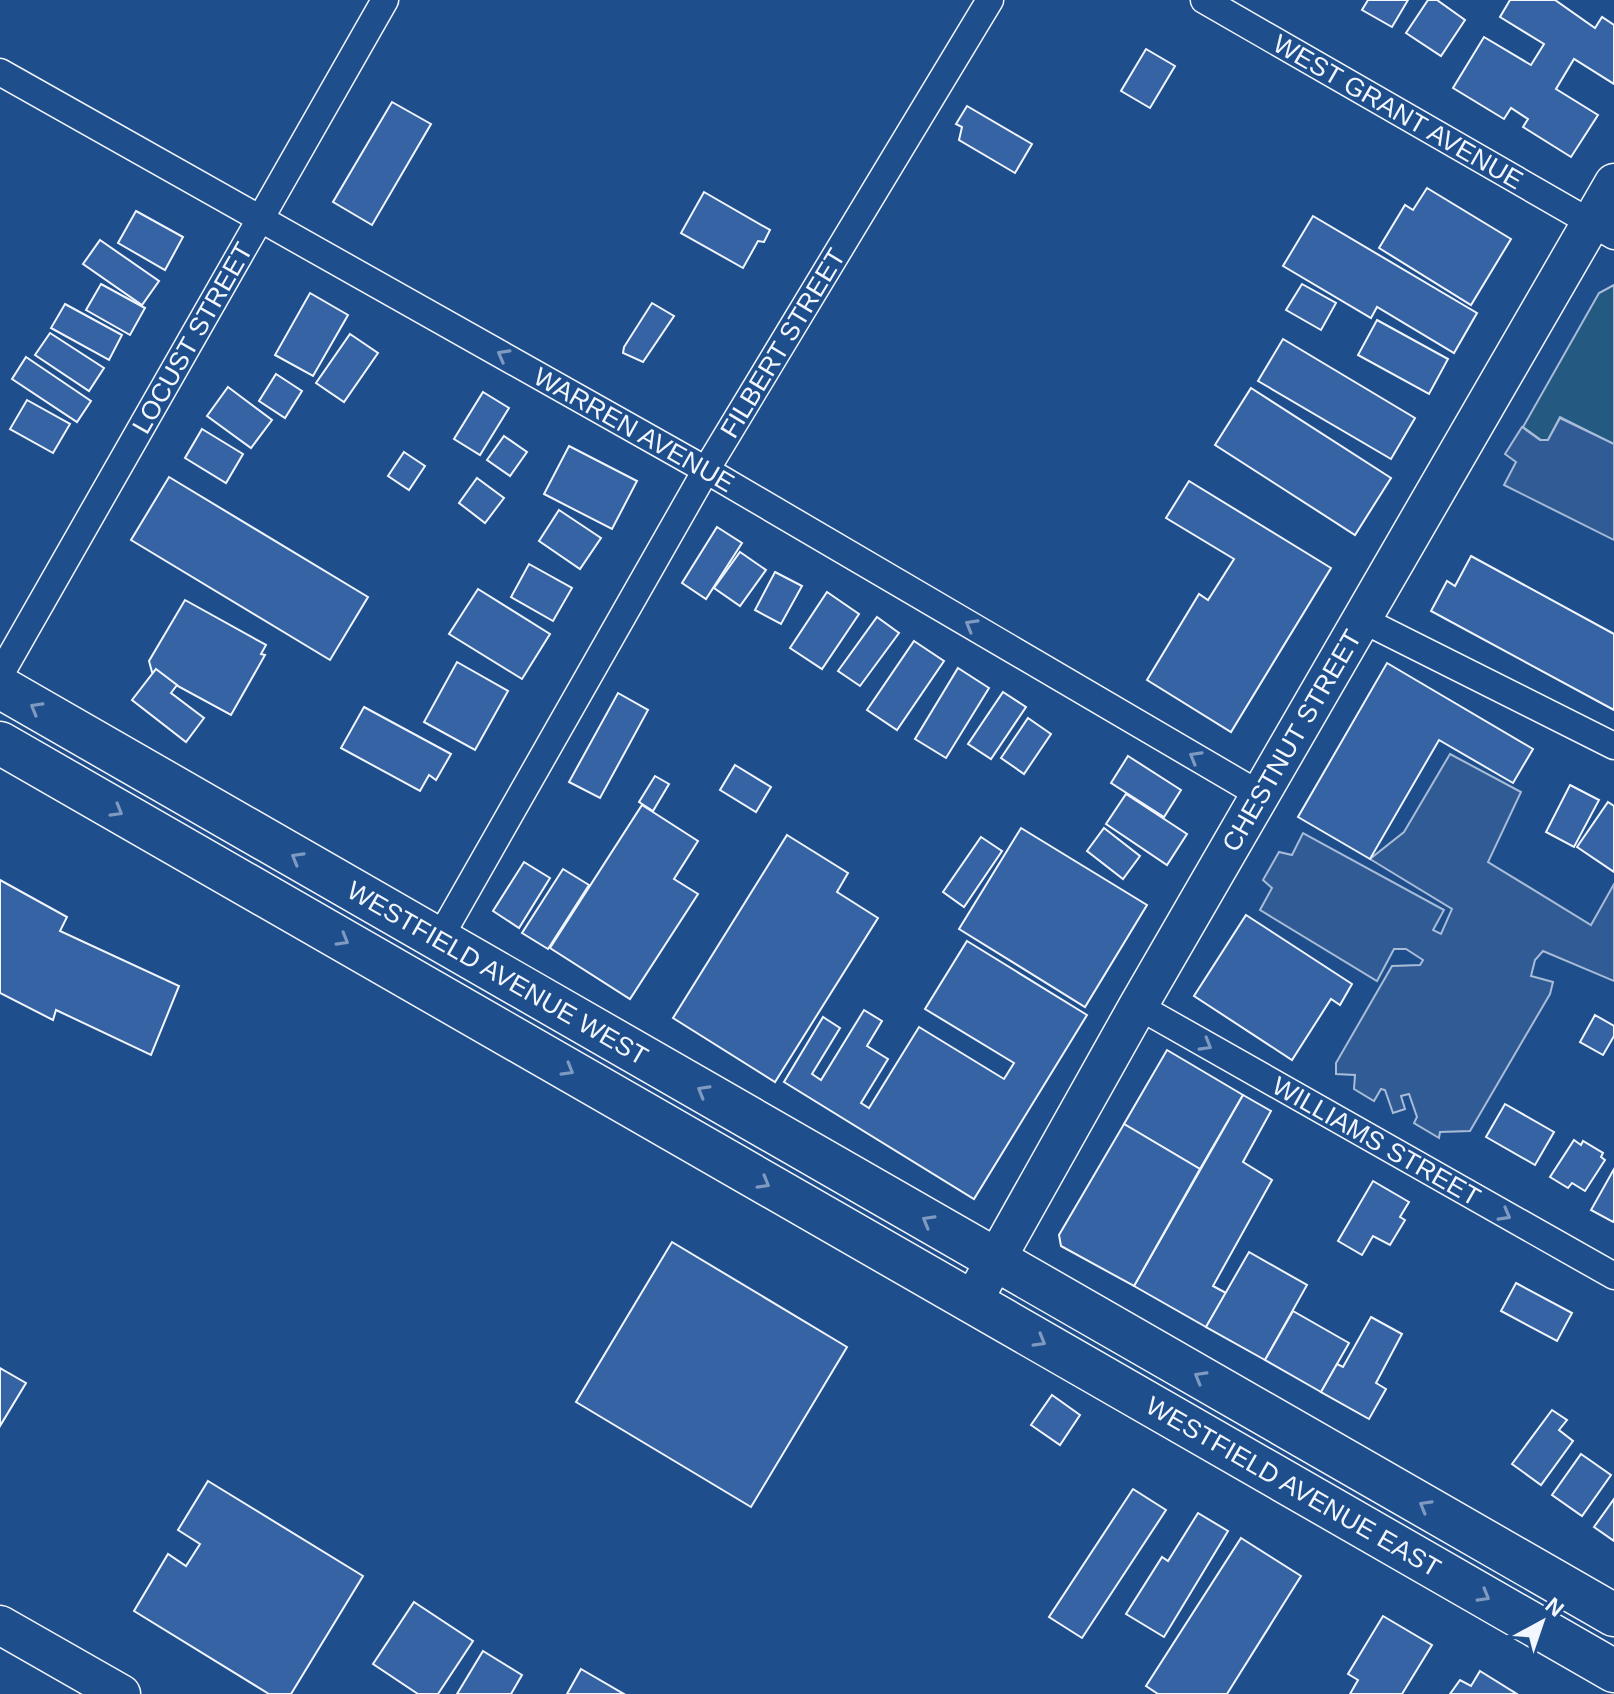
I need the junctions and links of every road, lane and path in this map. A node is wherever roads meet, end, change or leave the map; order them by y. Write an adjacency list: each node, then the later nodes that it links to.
1 (385, 0): 6 (street, LOCUST STREET)
2 (990, 0): 8 (street, FILBERT STREET)
3 (1204, 0): 7 (street, WEST GRANT AVENUE)
4 (0, 72): 6 (street, WARREN AVENUE)
5 (1614, 183): 7 (street, CHESTNUT STREET)
6 (260, 218): 8 (street, WARREN AVENUE, one-way to 6); 10 (street, LOCUST STREET)
7 (1602, 230): 9 (street, CHESTNUT STREET)
8 (706, 470): 14 (street, WARREN AVENUE, one-way to 8); 15 (street, FILBERT STREET)
9 (1363, 620): 13 (street); 14 (street, CHESTNUT STREET)
10 (0, 675)
11 (0, 687): 15 (main road, WESTFIELD AVENUE WEST, one-way to 11)
12 (0, 743): 19 (main road, WESTFIELD AVENUE WEST, one-way to 19)
13 (1614, 746)
14 (1262, 796): 16 (street, CHESTNUT STREET)
15 (439, 939): 17 (main road, WESTFIELD AVENUE WEST, one-way to 15)
16 (1138, 1006): 17 (street, CHESTNUT STREET); 18 (street, WILLIAMS STREET, one-way to 18)
17 (996, 1260): 19 (street, CHESTNUT STREET); 20 (main road, WESTFIELD AVENUE EAST, one-way to 17)
18 (1614, 1276)
19 (972, 1302): 22 (main road, WESTFIELD AVENUE EAST, one-way to 22)
20 (1614, 1615)
21 (0, 1625): 23 (street)
22 (1614, 1671)
23 (121, 1694)

